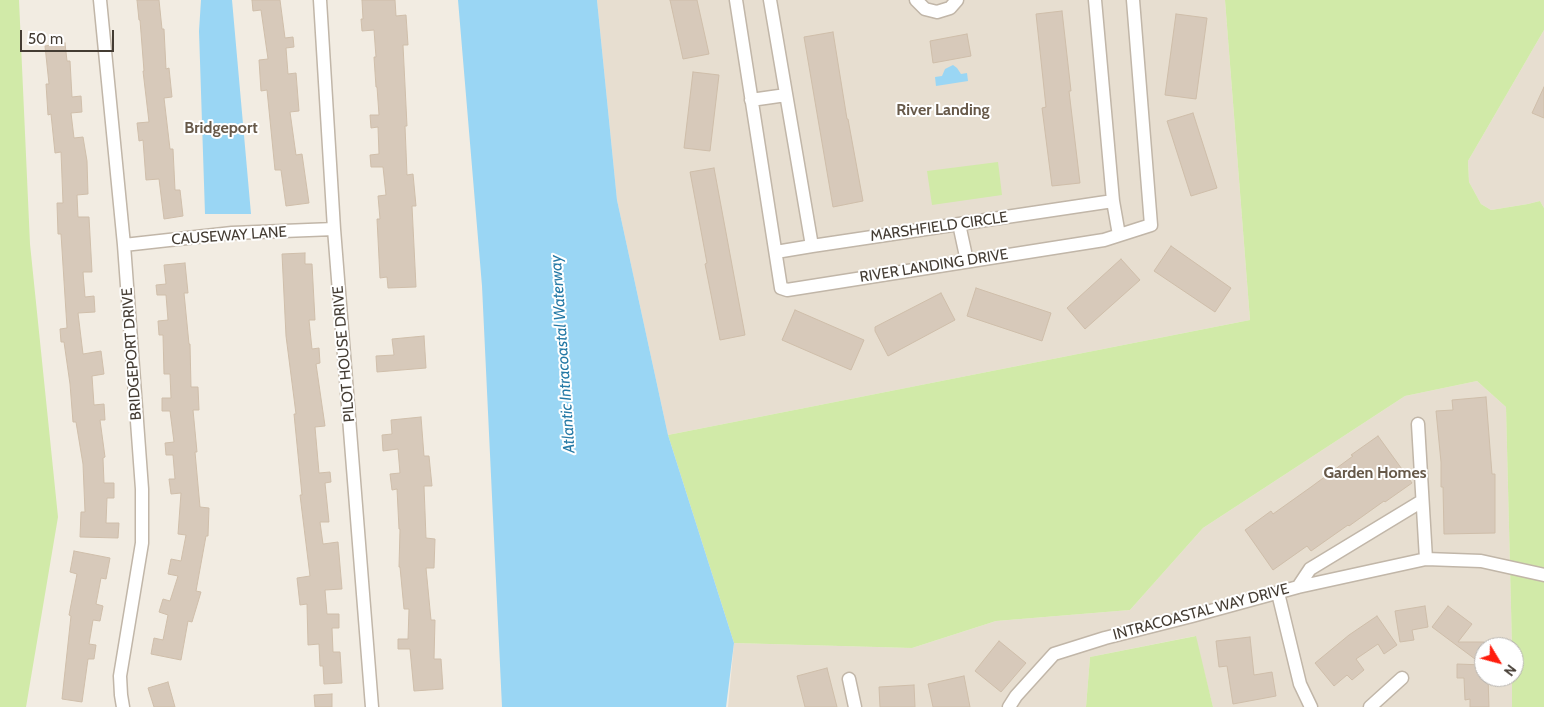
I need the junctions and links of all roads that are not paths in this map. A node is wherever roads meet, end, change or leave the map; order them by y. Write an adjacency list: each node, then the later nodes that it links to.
1 (100, 0): 15 (street, BRIDGEPORT DRIVE)
2 (320, 0): 13 (street, PILOT HOUSE DRIVE)
3 (736, 0): 10 (street, RIVER LANDING DRIVE)
4 (770, 0): 9 (street)
5 (916, 0): 6 (street)
6 (957, 0)
7 (1096, 0): 11 (street)
8 (1133, 0): 14 (street, RIVER LANDING DRIVE)
9 (786, 95): 10 (street); 16 (street)
10 (751, 100): 17 (street, RIVER LANDING DRIVE)
11 (1113, 202): 12 (street, MARSHFIELD CIRCLE); 14 (street)
12 (959, 224): 16 (street, MARSHFIELD CIRCLE); 18 (street)
13 (334, 229): 15 (street, CAUSEWAY LANE); 28 (street, PILOT HOUSE DRIVE)
14 (1119, 235): 18 (street, RIVER LANDING DRIVE)
15 (124, 245): 27 (street, BRIDGEPORT DRIVE)
16 (812, 246): 17 (street, MARSHFIELD CIRCLE)
17 (776, 252): 18 (street, RIVER LANDING DRIVE)
18 (966, 262)
19 (1418, 424): 20 (street)
20 (1422, 501): 21 (street); 23 (street, INTRACOASTAL WAY DRIVE)
21 (1426, 559): 22 (street, INTRACOASTAL WAY DRIVE); 23 (street, INTRACOASTAL WAY DRIVE)
22 (1544, 575)
23 (1298, 587): 24 (street, INTRACOASTAL WAY DRIVE)
24 (1278, 593): 30 (street, INTRACOASTAL WAY DRIVE); 31 (street)
25 (1402, 678): 32 (street)
26 (849, 679): 29 (street)
27 (123, 707)
28 (372, 707)
29 (855, 707)
30 (1009, 707)
31 (1311, 707)
32 (1370, 707)

